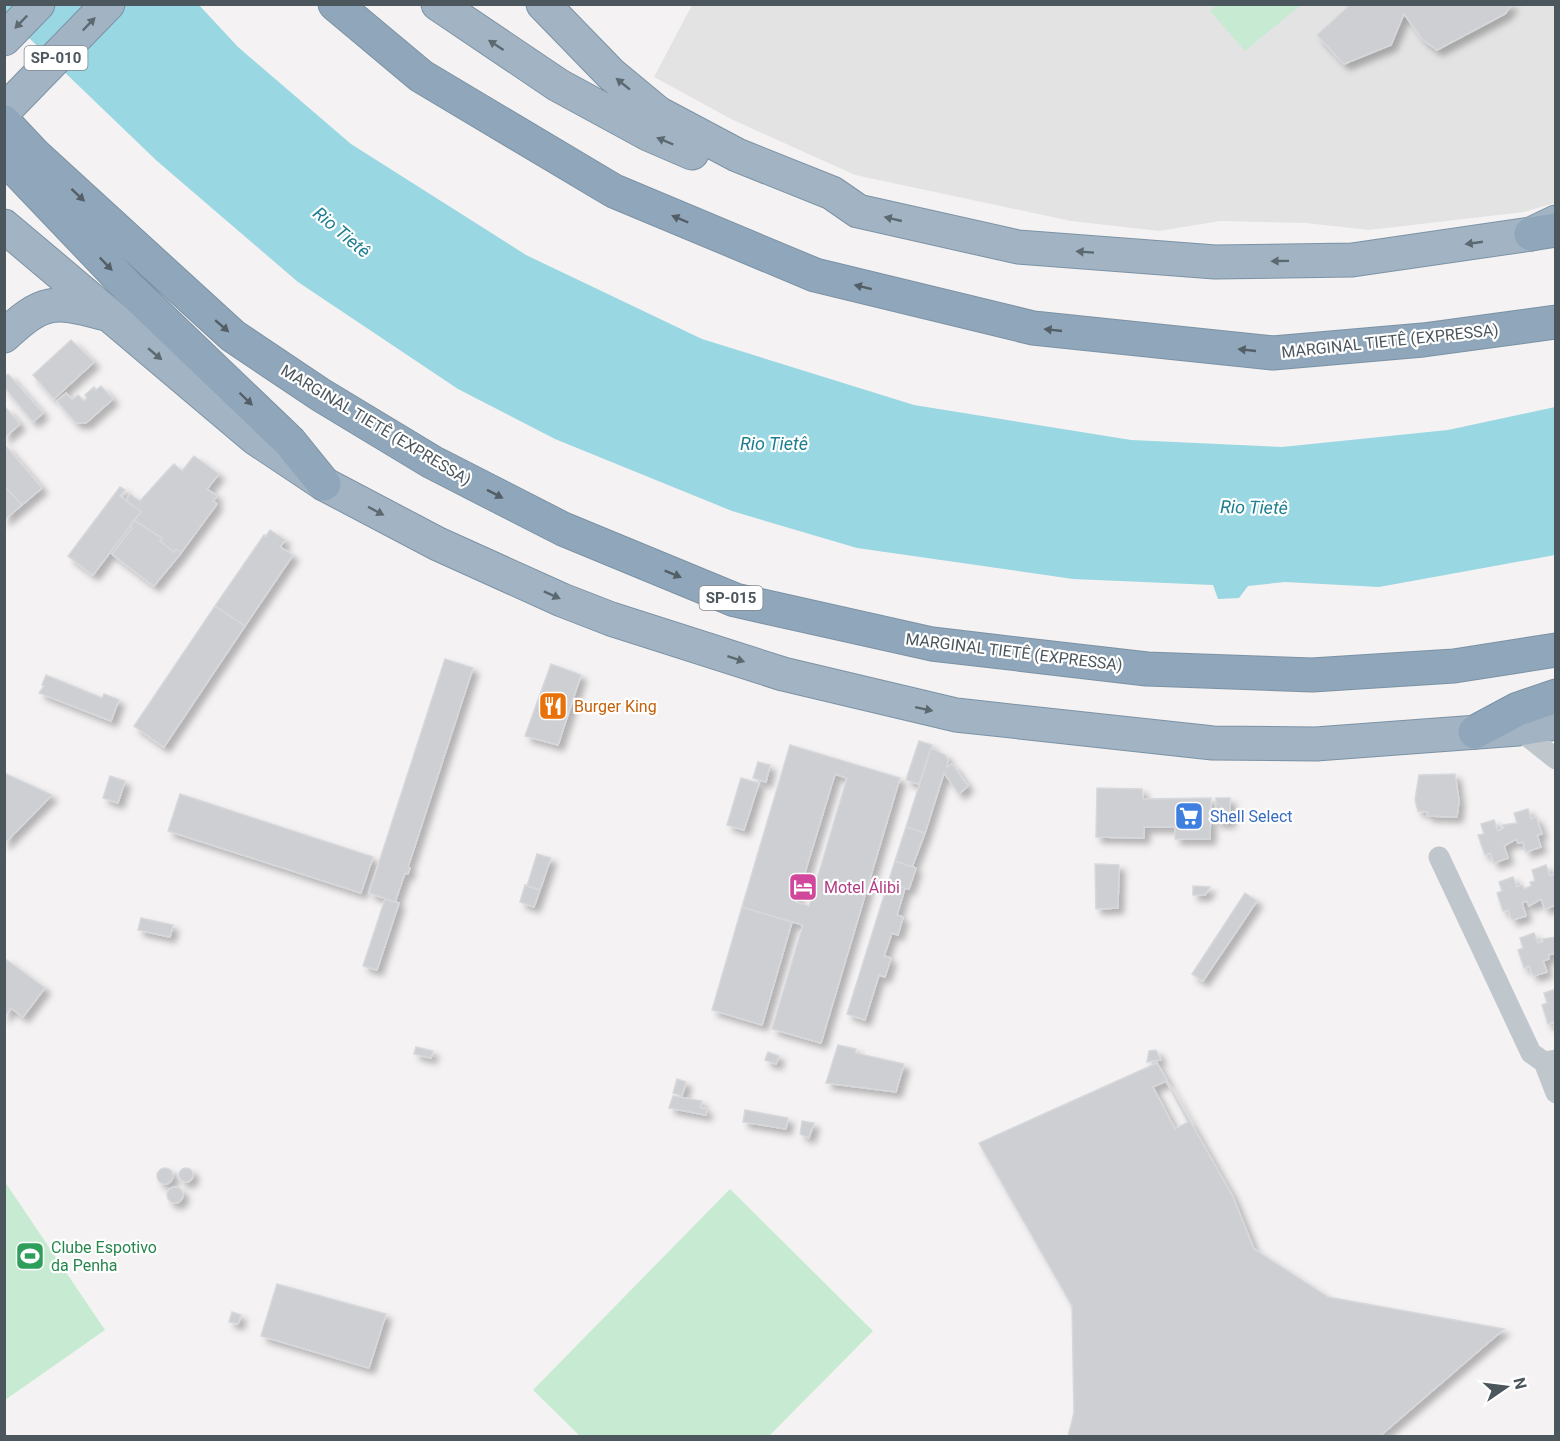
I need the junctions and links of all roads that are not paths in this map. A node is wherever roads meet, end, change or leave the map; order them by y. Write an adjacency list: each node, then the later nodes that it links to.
1 (38, 4): 6 (highway, SP-010, one-way to 6)
2 (108, 4): 7 (highway, SP-010, one-way to 2)
3 (335, 4): 14 (highway, MARGINAL TIETÊ (EXPRESSA), one-way to 3)
4 (438, 4): 10 (highway, one-way to 4)
5 (543, 4): 10 (highway, one-way to 5)
6 (4, 39)
7 (4, 111)
8 (4, 123): 9 (highway, SP-015)
9 (20, 156): 16 (highway, one-way to 16); 17 (highway, MARGINAL TIETÊ (EXPRESSA) / SP-015, one-way to 17)
10 (858, 211): 12 (highway, one-way to 10)
11 (4, 226): 13 (highway)
12 (1547, 229)
13 (110, 316): 15 (highway); 16 (highway, one-way to 16)
14 (1556, 322)
15 (4, 336)
16 (324, 484): 21 (highway, one-way to 21)
17 (1556, 650)
18 (1556, 696): 21 (highway)
19 (1556, 723): 20 (highway)
20 (1518, 729): 21 (highway); 22 (street)
21 (1475, 732)
22 (1556, 759)
23 (1439, 857): 24 (street)
24 (1550, 1061): 25 (street)
25 (1556, 1093)

